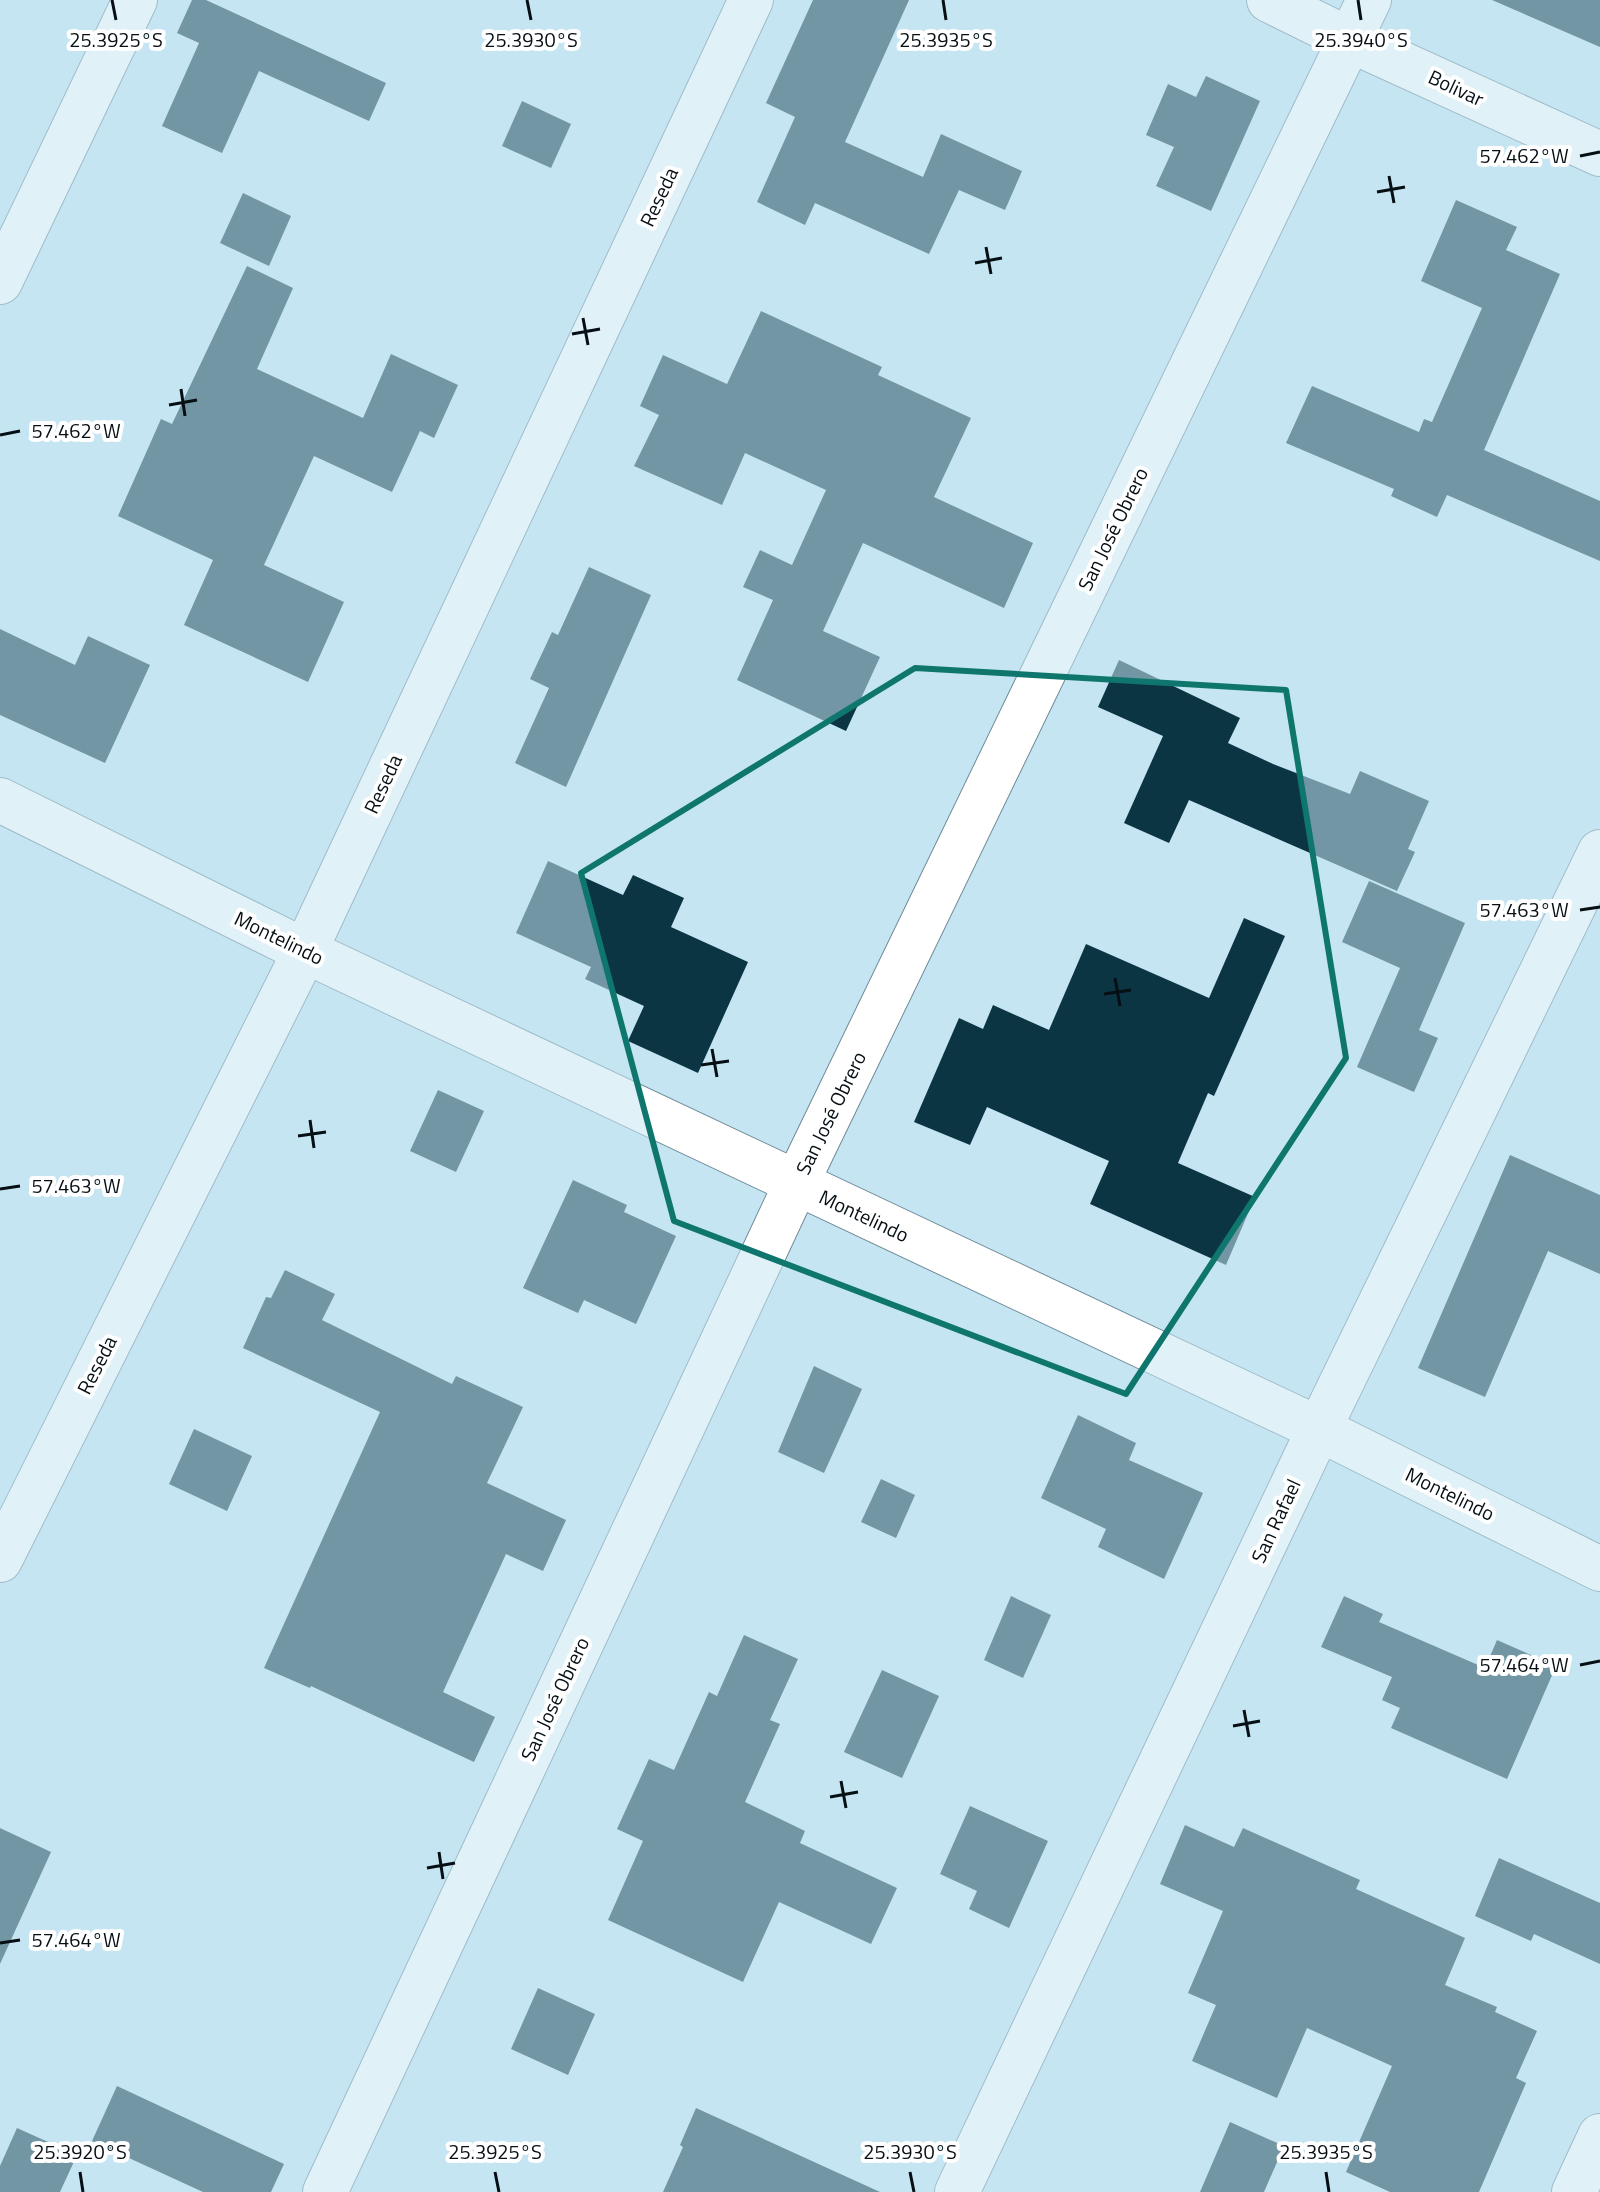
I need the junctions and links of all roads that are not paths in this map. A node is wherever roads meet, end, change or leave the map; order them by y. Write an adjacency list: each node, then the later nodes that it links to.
1 (135, 0): 7 (street)
2 (751, 0): 10 (street, Reseda)
3 (1269, 0): 5 (street, Bolivar)
4 (1369, 0): 5 (street, San José Obrero)
5 (1350, 40): 6 (street, Bolivar); 11 (street, San José Obrero)
6 (1600, 154)
7 (0, 282)
8 (0, 800): 10 (street, Montelindo)
9 (1600, 852): 12 (street, San Rafael)
10 (305, 951): 11 (street, Montelindo); 13 (street, Reseda)
11 (796, 1184): 12 (street, Montelindo); 16 (street, San José Obrero)
12 (1319, 1429): 14 (street, Montelindo); 17 (street, San Rafael)
13 (0, 1560)
14 (1600, 1569)
15 (1600, 2136): 18 (street)
16 (325, 2192)
17 (957, 2192)
18 (1574, 2192)

